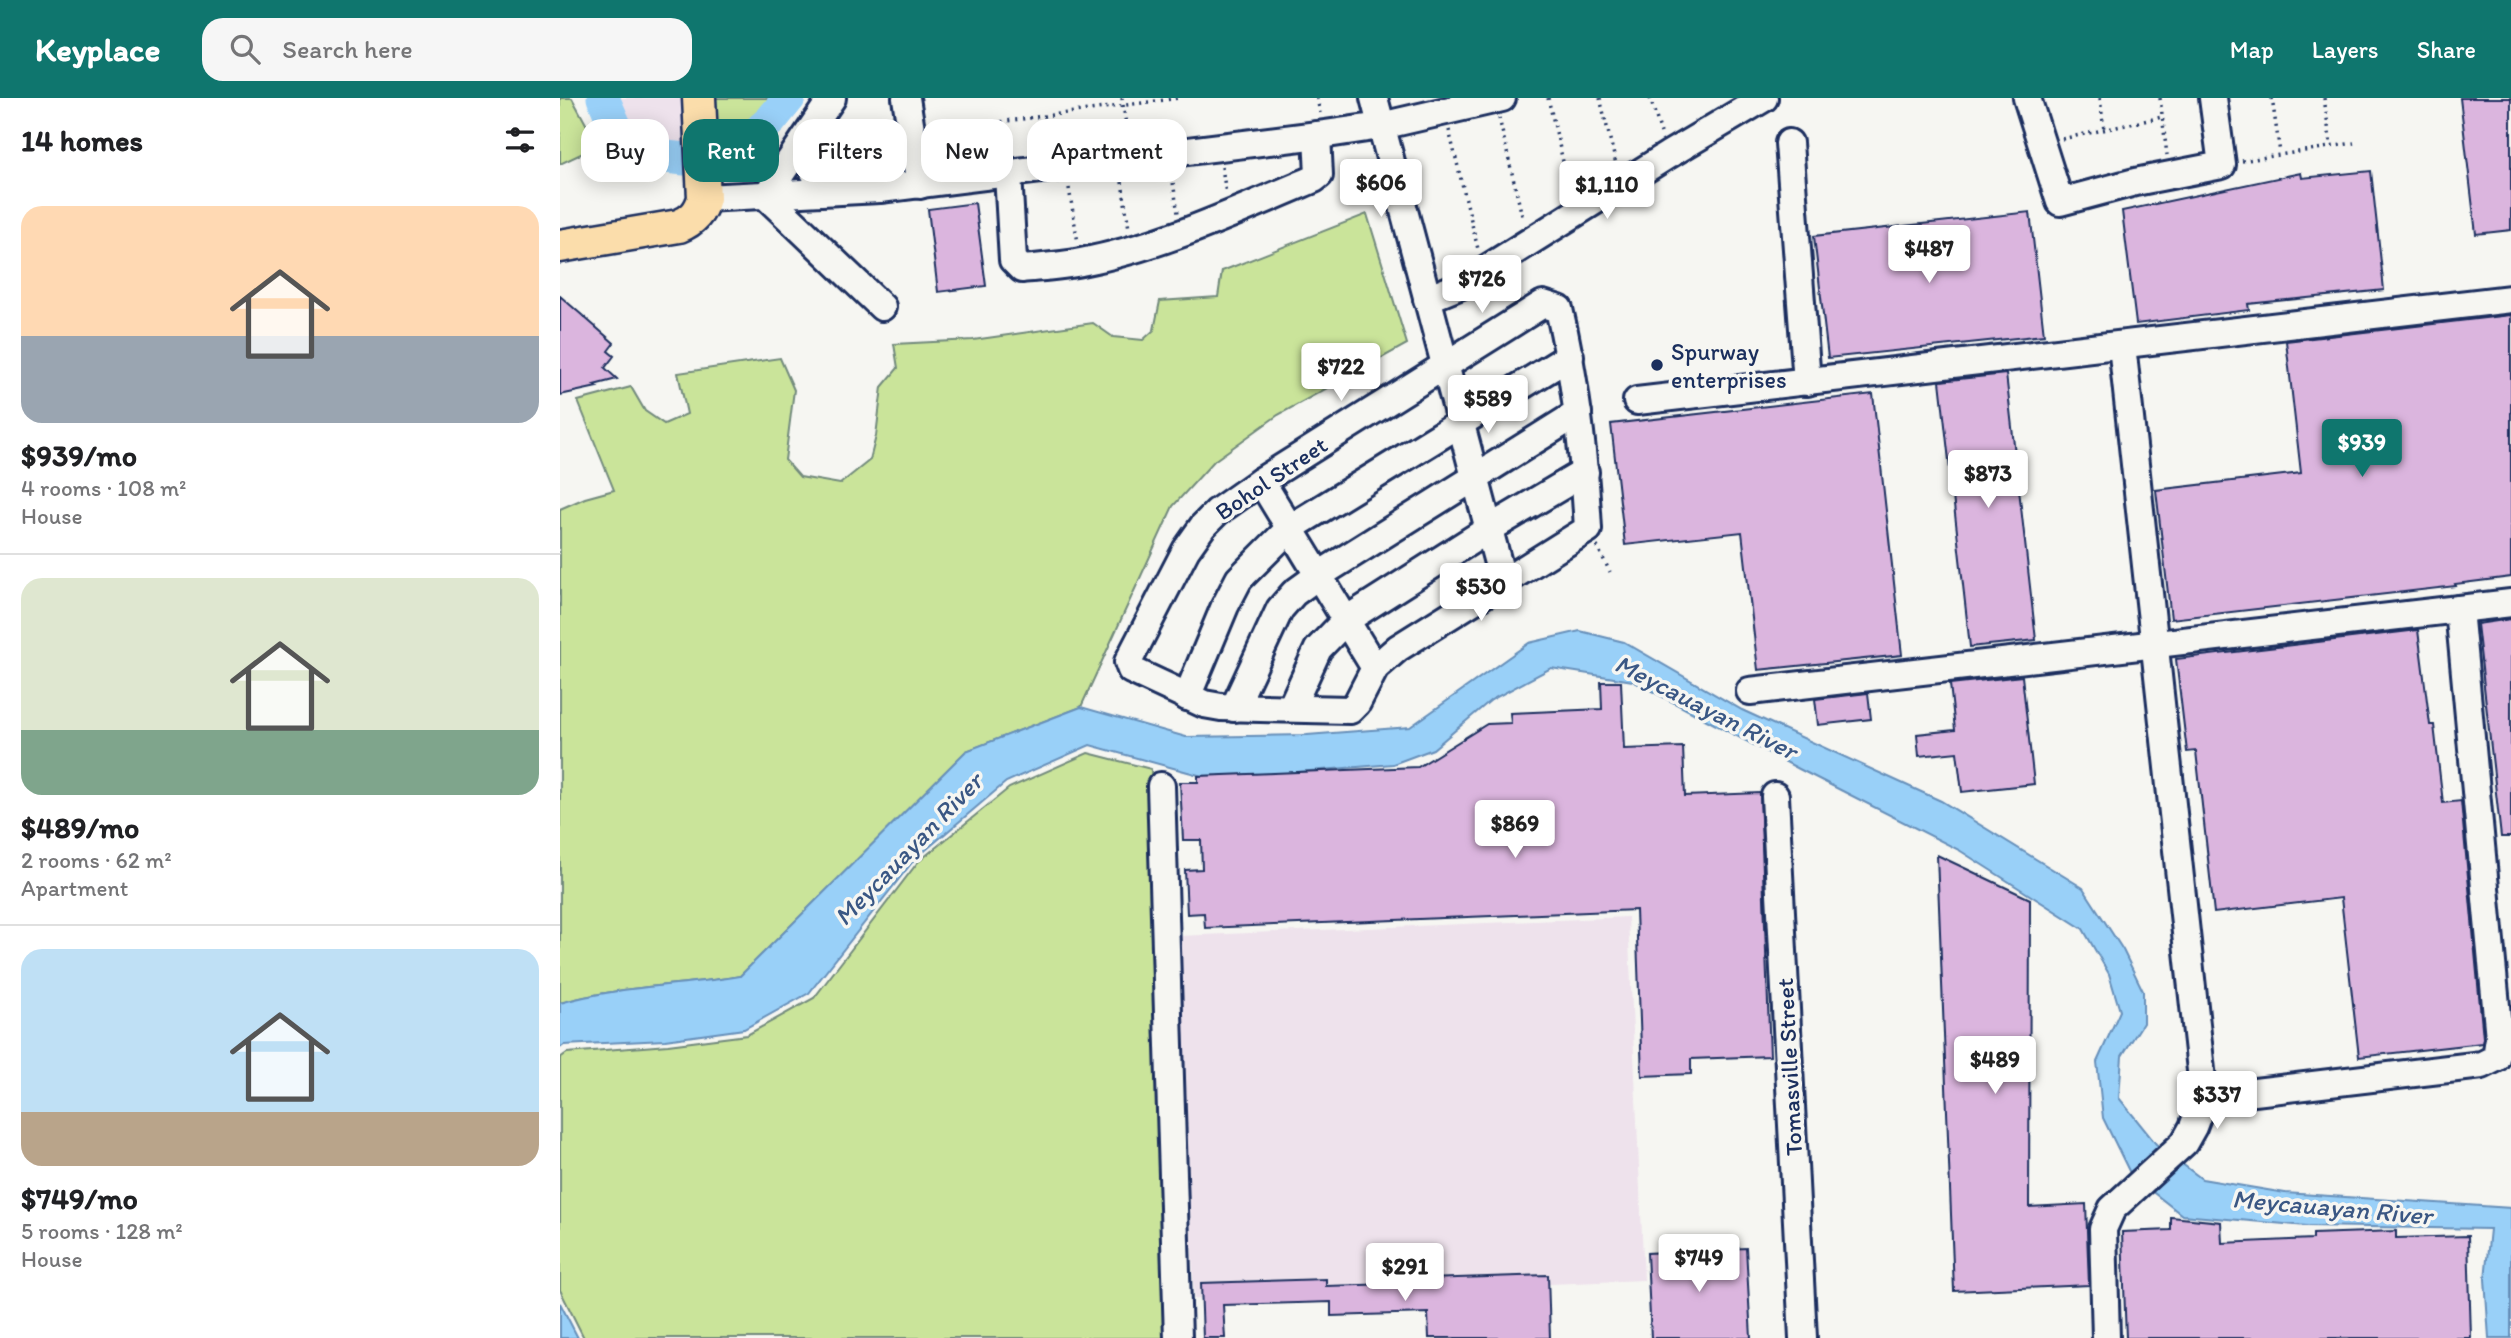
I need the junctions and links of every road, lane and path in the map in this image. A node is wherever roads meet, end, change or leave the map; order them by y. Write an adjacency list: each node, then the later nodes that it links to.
1 (699, 98): 45 (main road)
2 (832, 98): 21 (street)
3 (906, 98): 25 (street)
4 (1122, 98): 18 (path)
5 (1180, 98): 18 (path)
6 (1374, 98): 23 (street)
7 (1548, 98): 48 (path)
8 (1600, 98): 44 (path)
9 (1650, 98): 34 (path)
10 (1765, 98): 34 (street)
11 (2027, 98): 29 (street)
12 (2100, 98): 24 (path)
13 (2160, 98): 20 (path)
14 (2213, 98): 36 (street)
15 (2272, 98): 33 (path)
16 (2325, 98): 30 (path)
17 (1498, 99): 19 (street); 50 (path)
18 (1123, 106): 22 (path); 25 (path)
19 (1452, 106): 23 (street); 54 (path)
20 (2162, 117): 24 (path); 37 (path)
21 (818, 119)
22 (1124, 119)
23 (1381, 126): 26 (street); 55 (street)
24 (2104, 130): 29 (path)
25 (912, 134): 43 (street)
26 (1317, 135): 31 (street); 47 (street)
27 (2354, 142): 30 (path)
28 (1789, 143): 61 (street)
29 (2042, 144): 37 (street)
30 (2331, 146): 33 (path)
31 (1220, 147): 32 (street); 47 (path)
32 (1187, 151)
33 (2280, 153): 36 (path)
34 (1668, 155): 44 (street)
35 (793, 156): 46 (street)
36 (2222, 164): 37 (street)
37 (2170, 174)
38 (944, 182): 43 (street)
39 (1008, 182): 53 (street)
40 (1068, 182): 53 (path)
41 (1127, 182): 52 (path)
42 (1173, 182): 49 (path)
43 (920, 185): 46 (street)
44 (1621, 185): 48 (street)
45 (703, 189): 46 (street); 51 (main road)
46 (766, 196): 57 (street)
47 (1229, 214): 49 (street)
48 (1575, 214): 50 (street)
49 (1181, 232): 52 (street)
50 (1529, 242): 54 (street)
51 (560, 246)
52 (1132, 249): 53 (street)
53 (1081, 262)
54 (1483, 271): 55 (street)
55 (1427, 299): 60 (street)
56 (2511, 299): 58 (street)
57 (882, 307)
58 (2122, 345): 61 (street); 77 (street)
59 (1570, 356): 60 (street, Bohol Street); 63 (street); 64 (street)
60 (1445, 366): 64 (street); 67 (street, Bohol Street)
61 (1807, 382): 62 (street)
62 (1637, 401)
63 (1578, 413): 65 (street); 66 (street)
64 (1460, 422): 66 (street); 68 (street)
65 (1585, 472): 69 (street); 70 (street)
66 (1475, 478): 69 (street); 72 (street)
67 (1261, 481): 68 (street); 80 (street, Bohol Street)
68 (1290, 527): 72 (street); 80 (street)
69 (1489, 529): 73 (street); 76 (street)
70 (1588, 529): 71 (path); 73 (street)
71 (1610, 572)
72 (1318, 575): 76 (street); 81 (street)
73 (1503, 582): 78 (street)
74 (2511, 603): 75 (street)
75 (2459, 609): 77 (street); 85 (street)
76 (1346, 620): 78 (street); 82 (street)
77 (2155, 645): 79 (street); 85 (street)
78 (1375, 668): 82 (street)
79 (1750, 691)
80 (1187, 697): 81 (street)
81 (1234, 708): 82 (street)
82 (1291, 708)
83 (1161, 786): 86 (street)
84 (1776, 796): 87 (street, Tomasville Street)
85 (2204, 1098): 88 (street)
86 (1178, 1338)
87 (1803, 1338)
88 (2106, 1338)

